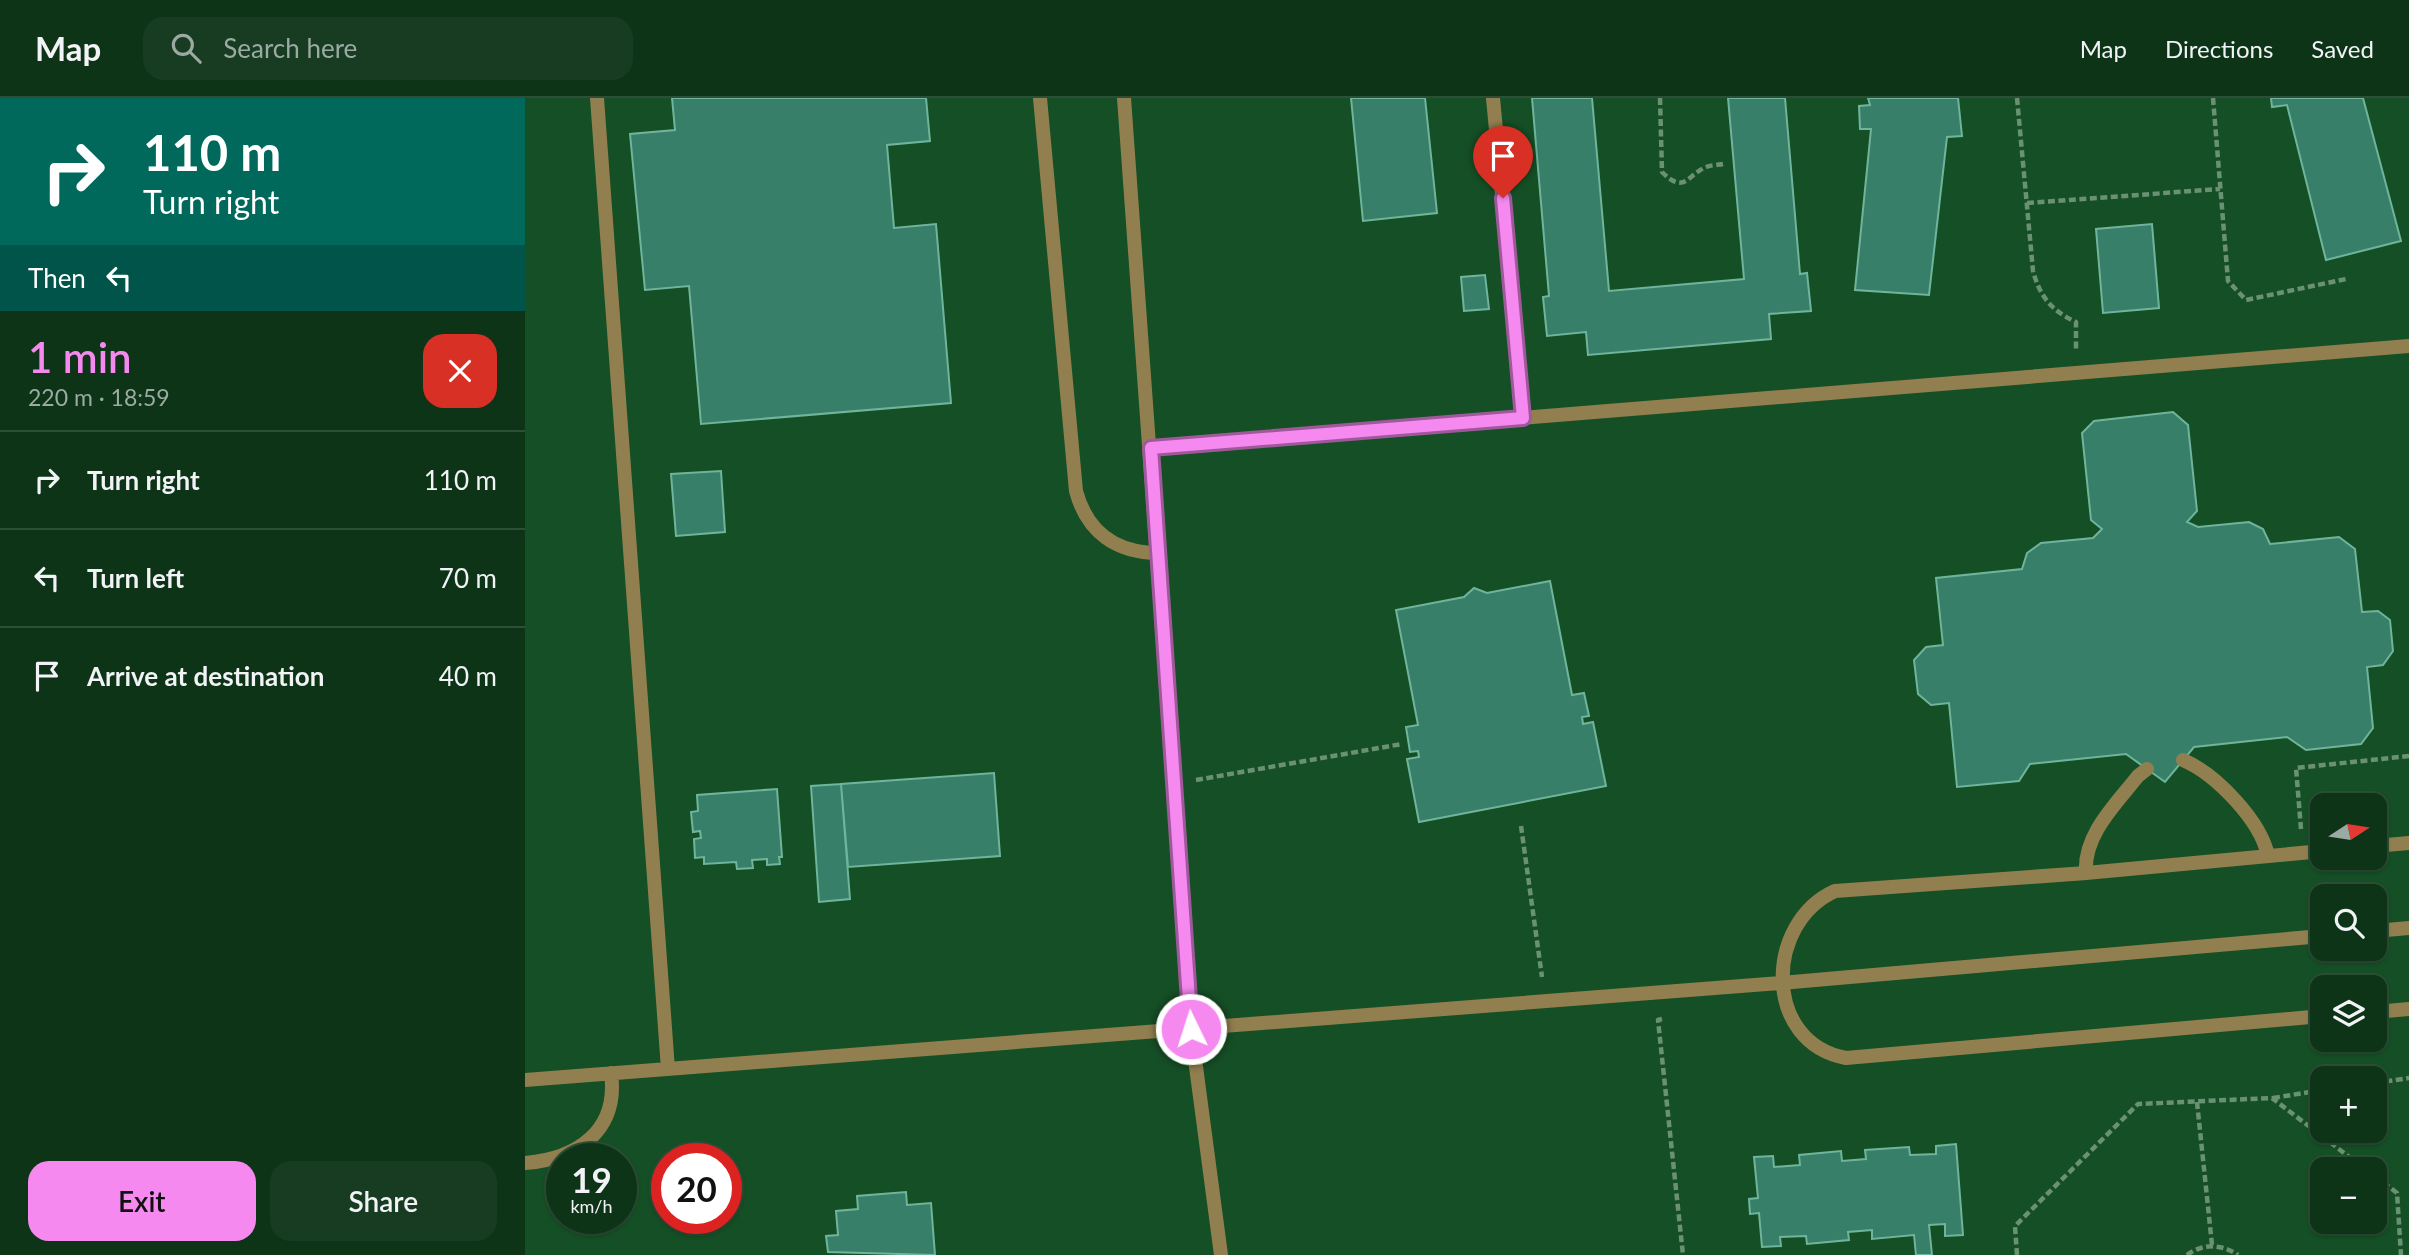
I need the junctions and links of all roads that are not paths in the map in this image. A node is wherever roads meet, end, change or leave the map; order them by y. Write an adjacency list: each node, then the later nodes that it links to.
1 (597, 98): 24 (lane)
2 (1040, 98): 8 (lane)
3 (1124, 98): 7 (lane)
4 (1493, 98): 6 (lane)
5 (2409, 346): 6 (lane)
6 (1523, 418): 7 (lane)
7 (1151, 448): 8 (lane)
8 (1159, 553): 23 (lane)
9 (2183, 760): 14 (lane)
10 (2147, 769): 15 (lane)
11 (2409, 843): 12 (lane)
12 (2387, 845)
13 (2310, 852): 14 (lane)
14 (2268, 856): 15 (lane)
15 (2086, 873): 19 (lane)
16 (2409, 928): 17 (lane)
17 (2387, 930)
18 (2310, 937): 19 (lane)
19 (1781, 983): 22 (lane); 23 (lane)
20 (2409, 1009): 21 (lane)
21 (2387, 1011)
22 (2310, 1017)
23 (1191, 1029): 24 (lane); 28 (lane)
24 (669, 1069): 25 (lane)
25 (611, 1073): 26 (lane); 27 (lane)
26 (525, 1080)
27 (525, 1163)
28 (1221, 1255)

